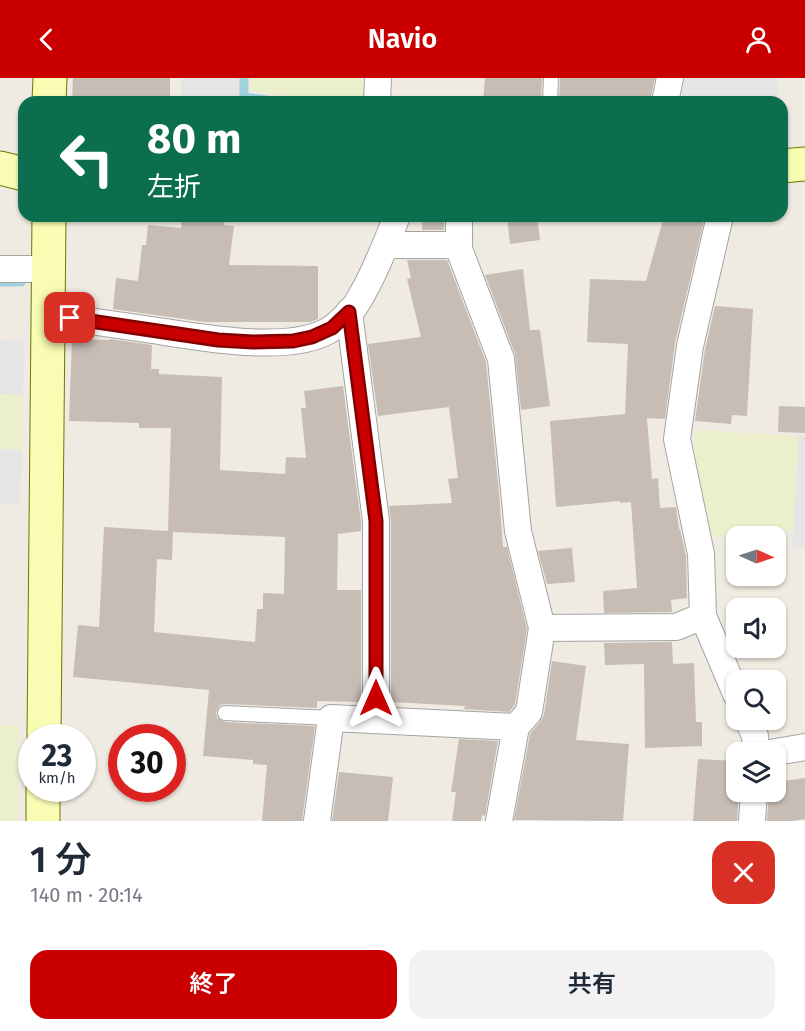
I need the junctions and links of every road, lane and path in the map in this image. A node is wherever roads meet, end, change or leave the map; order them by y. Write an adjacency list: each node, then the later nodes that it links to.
1 (50, 78): 5 (street)
2 (378, 78): 6 (street)
3 (550, 78): 7 (lane)
4 (670, 78): 8 (street)
5 (50, 96)
6 (377, 96)
7 (550, 96)
8 (666, 96)
9 (805, 164): 10 (street)
10 (788, 165)
11 (0, 168): 12 (street)
12 (18, 172)
13 (49, 222): 20 (street)
14 (395, 222): 17 (street)
15 (459, 222): 18 (street)
16 (719, 222): 23 (street)
17 (386, 245): 18 (street); 21 (street)
18 (459, 245): 24 (street)
19 (0, 269): 20 (street)
20 (49, 269): 22 (street)
21 (349, 312): 22 (street); 28 (street)
22 (48, 315): 29 (street)
23 (703, 616): 24 (street); 25 (street)
24 (542, 628): 30 (street)
25 (726, 670)
26 (225, 713): 27 (lane)
27 (331, 718): 28 (street); 36 (street)
28 (376, 720): 30 (street)
29 (44, 724)
30 (516, 727): 37 (street)
31 (805, 747): 32 (street)
32 (786, 750)
33 (43, 802): 35 (street)
34 (753, 802): 38 (street)
35 (43, 821)
36 (317, 821)
37 (499, 821)
38 (752, 821)

